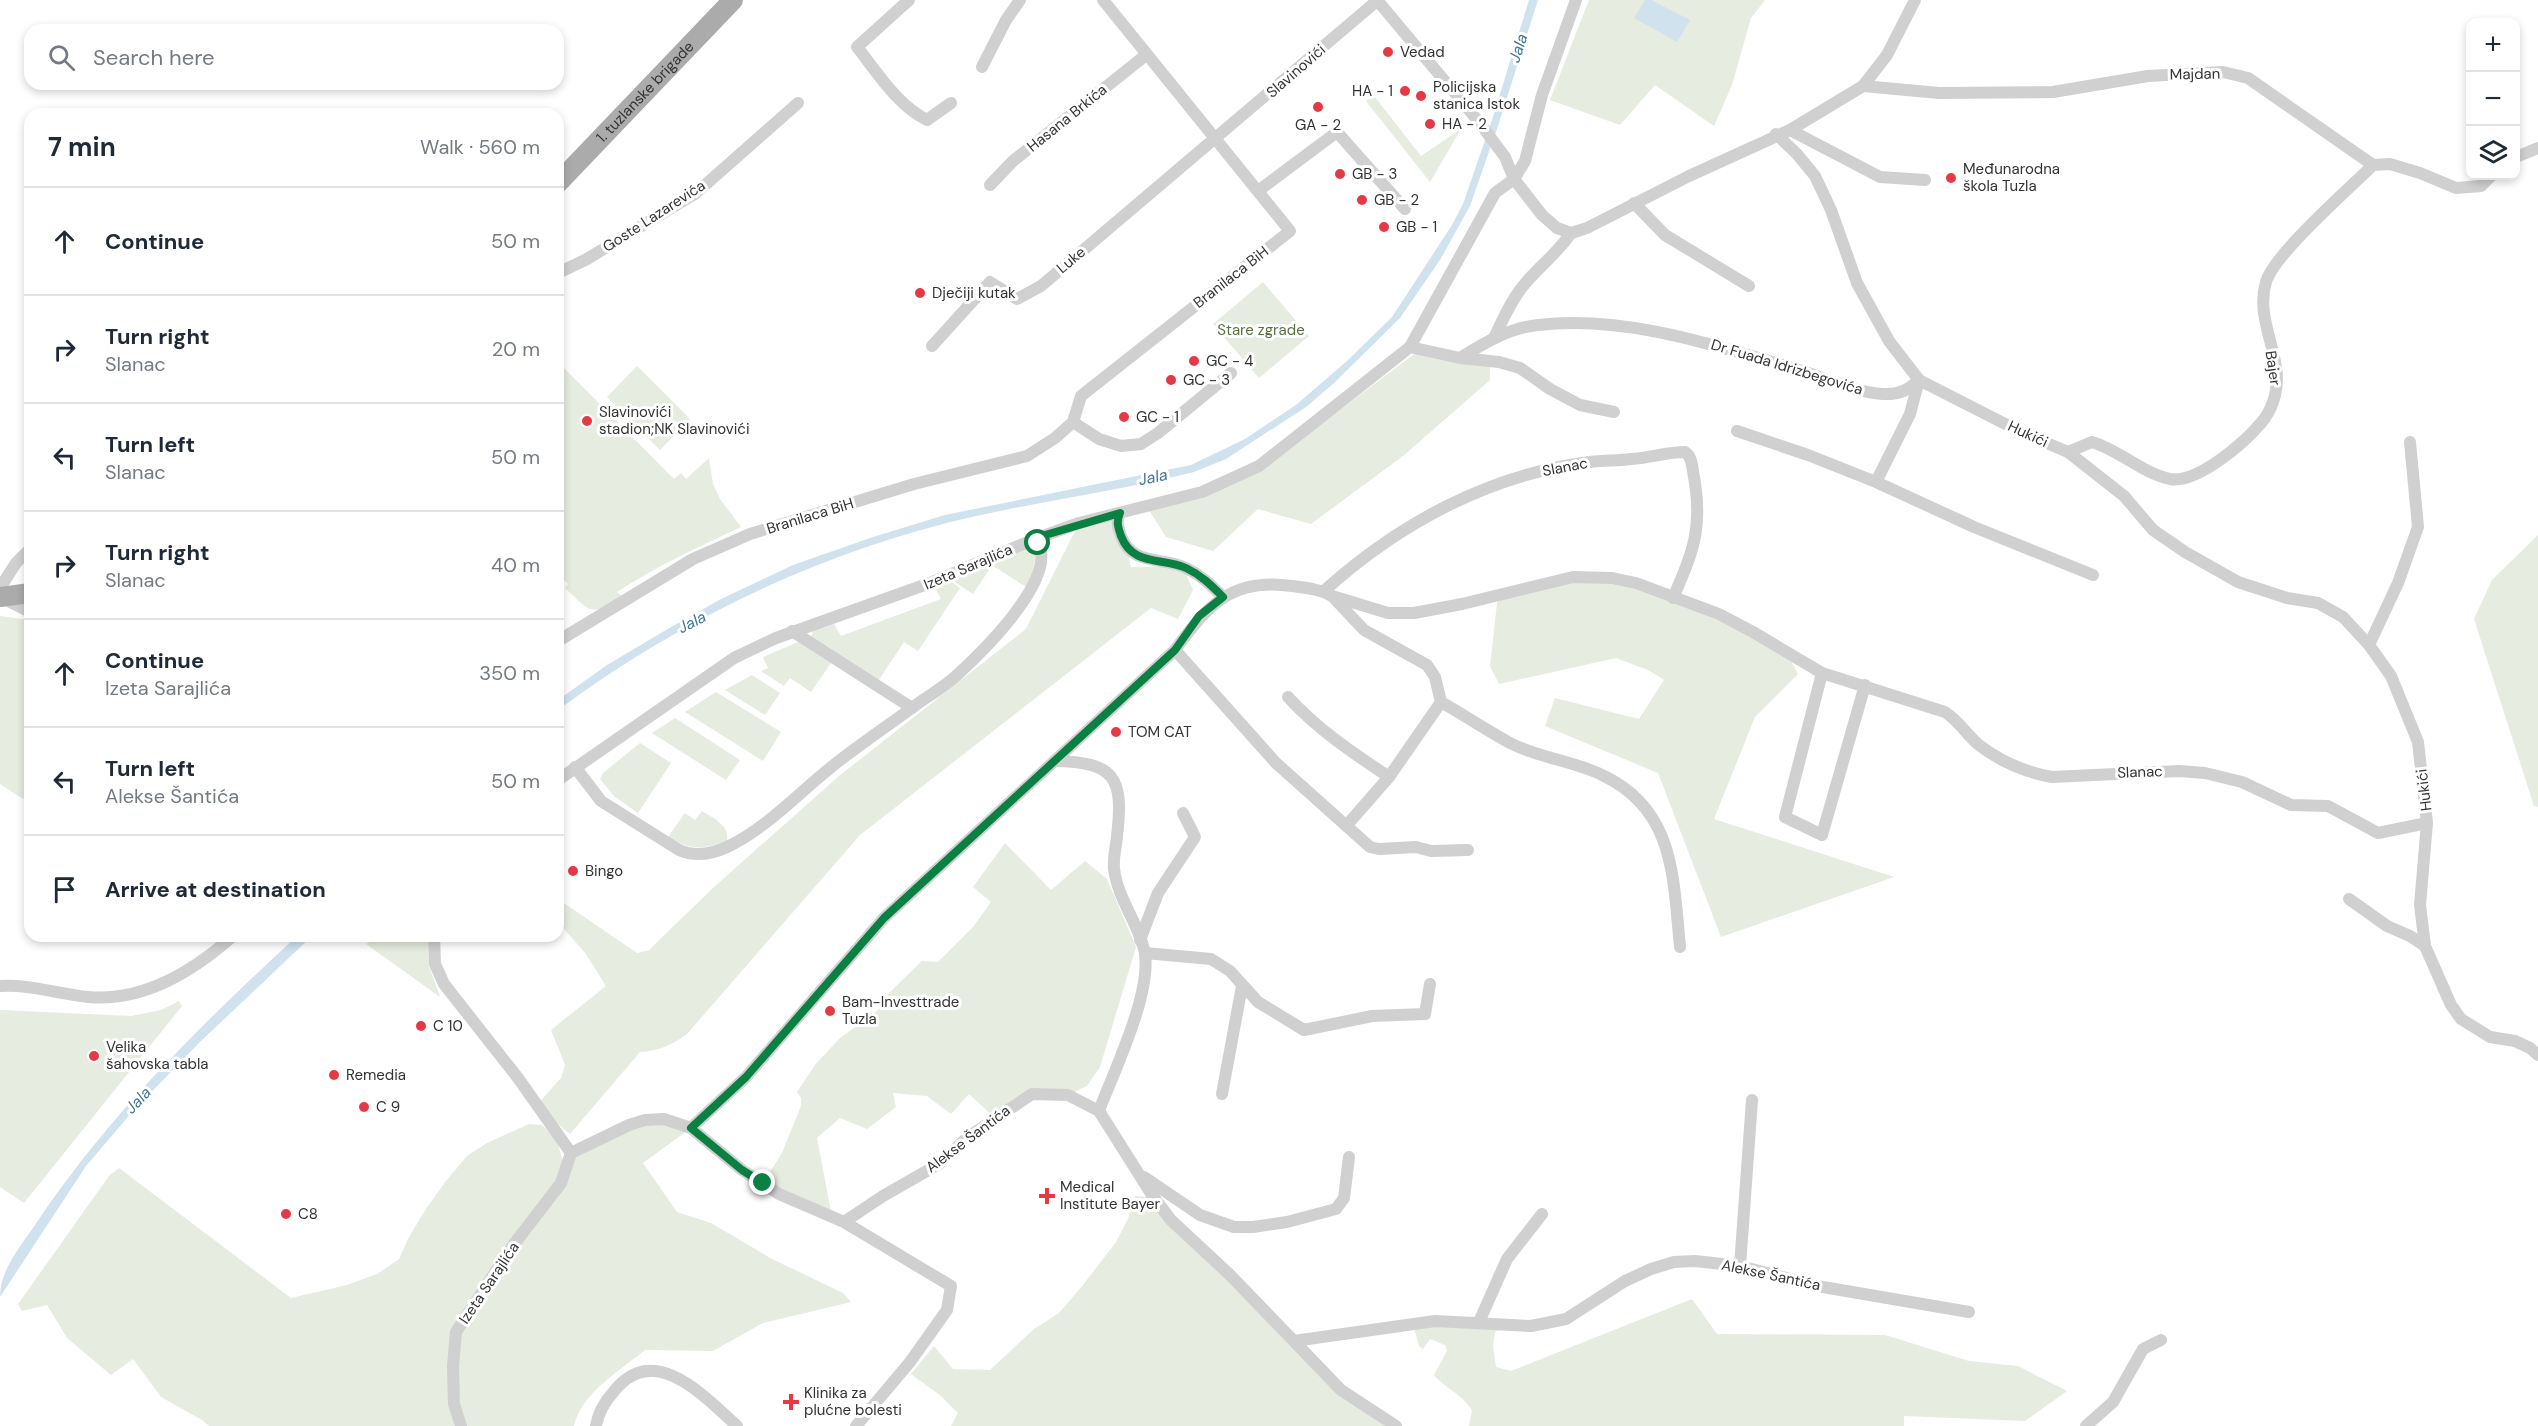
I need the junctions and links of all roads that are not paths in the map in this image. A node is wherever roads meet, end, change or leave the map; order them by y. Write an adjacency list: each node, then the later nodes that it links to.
1 (733, 0): 19 (main road, 1. tuzlanske brigade)
2 (909, 0): 12 (street)
3 (1020, 0): 9 (street)
4 (1103, 0): 8 (street)
5 (1378, 0): 15 (street, Slavinovići); 20 (street, Slavinovići)
6 (1576, 0): 20 (street)
7 (1915, 0): 10 (street)
8 (1146, 55): 15 (street); 23 (street, Hasana Brkića)
9 (982, 67)
10 (1863, 86): 13 (street); 18 (street, Majdan)
11 (798, 103): 28 (street, Goste Lazarevića)
12 (951, 103)
13 (1790, 130): 14 (street); 21 (street)
14 (1776, 134): 25 (street); 35 (street, Hukići)
15 (1214, 140): 24 (street); 31 (street, Luke)
16 (2538, 148): 17 (street)
17 (2520, 155)
18 (2373, 165): 22 (street, Majdan); 40 (street, Bajer)
19 (564, 177)
20 (1514, 179): 27 (street, Slavinovići); 32 (street)
21 (1925, 180)
22 (2487, 180)
23 (990, 185)
24 (1258, 191): 26 (street); 37 (street, Branilaca BiH)
25 (1634, 203): 27 (street); 29 (street)
26 (1405, 209)
27 (1571, 233): 30 (street)
28 (564, 270)
29 (1749, 286)
30 (1495, 336): 33 (street, Dr Fuada Idrizbegovića); 35 (street, Dr Fuada Idrizbegovića)
31 (932, 346)
32 (1410, 347): 33 (street); 42 (street)
33 (1460, 358): 36 (street)
34 (1232, 373): 37 (street)
35 (1919, 380): 40 (street, Hukići); 41 (street)
36 (1614, 412)
37 (1073, 422): 54 (street, Branilaca BiH)
38 (1737, 431): 41 (street)
39 (2410, 442): 55 (street)
40 (2068, 452): 55 (street, Hukići)
41 (1876, 482): 45 (street)
42 (1120, 513): 43 (street, Izeta Sarajlića); 50 (street)
43 (1035, 538): 53 (street, Izeta Sarajlića); 61 (street)
44 (24, 555): 46 (street)
45 (2093, 575)
46 (0, 588)
47 (24, 593): 49 (main road)
48 (1328, 593): 50 (street, Slanac); 51 (street, Slanac); 51 (street, Slanac); 60 (street)
49 (0, 597): 52 (street)
50 (1223, 597): 56 (street, Slanac)
51 (1673, 598): 57 (street, Slanac)
52 (24, 609)
53 (792, 631): 61 (street); 63 (street, Izeta Sarajlića)
54 (564, 637)
55 (2369, 645): 67 (street, Hukići)
56 (1175, 650): 62 (street); 68 (street)
57 (1822, 673): 58 (street, Slanac); 58 (street)
58 (1864, 685): 67 (street, Slanac)
59 (1288, 697): 65 (street)
60 (1441, 702): 65 (street); 75 (street)
61 (912, 708): 63 (street)
62 (1054, 761): 71 (street); 84 (street)
63 (575, 767): 64 (street, Izeta Sarajlića)
64 (564, 775)
65 (1389, 777): 68 (street)
66 (1183, 813): 71 (street)
67 (2427, 823): 74 (street, Hukići)
68 (1347, 825): 69 (street)
69 (1468, 850)
70 (2349, 898): 74 (street)
71 (1140, 940): 76 (street)
72 (226, 942): 78 (street)
73 (434, 942): 85 (street)
74 (2425, 946): 80 (street, Hukići)
75 (1680, 947)
76 (1145, 953): 79 (street); 83 (street)
77 (1430, 984): 79 (street)
78 (0, 986)
79 (1242, 986): 81 (street)
80 (2538, 1055)
81 (1222, 1094)
82 (1752, 1100): 90 (street)
83 (1100, 1111): 87 (street); 89 (street, Alekse Šantića)
84 (691, 1128): 85 (street); 89 (street)
85 (571, 1153): 95 (street, Izeta Sarajlića)
86 (1349, 1157): 87 (street)
87 (1141, 1175): 94 (street)
88 (1542, 1214): 92 (street)
89 (844, 1222): 98 (street)
90 (1740, 1266): 91 (street, Alekse Šantića); 92 (street, Alekse Šantića)
91 (1969, 1312)
92 (1479, 1322): 94 (street, Alekse Šantića)
93 (2161, 1340): 100 (street)
94 (1294, 1341): 99 (street)
95 (461, 1426)
96 (596, 1426): 97 (street)
97 (737, 1426)
98 (856, 1426)
99 (1396, 1426)
100 (2086, 1426)

